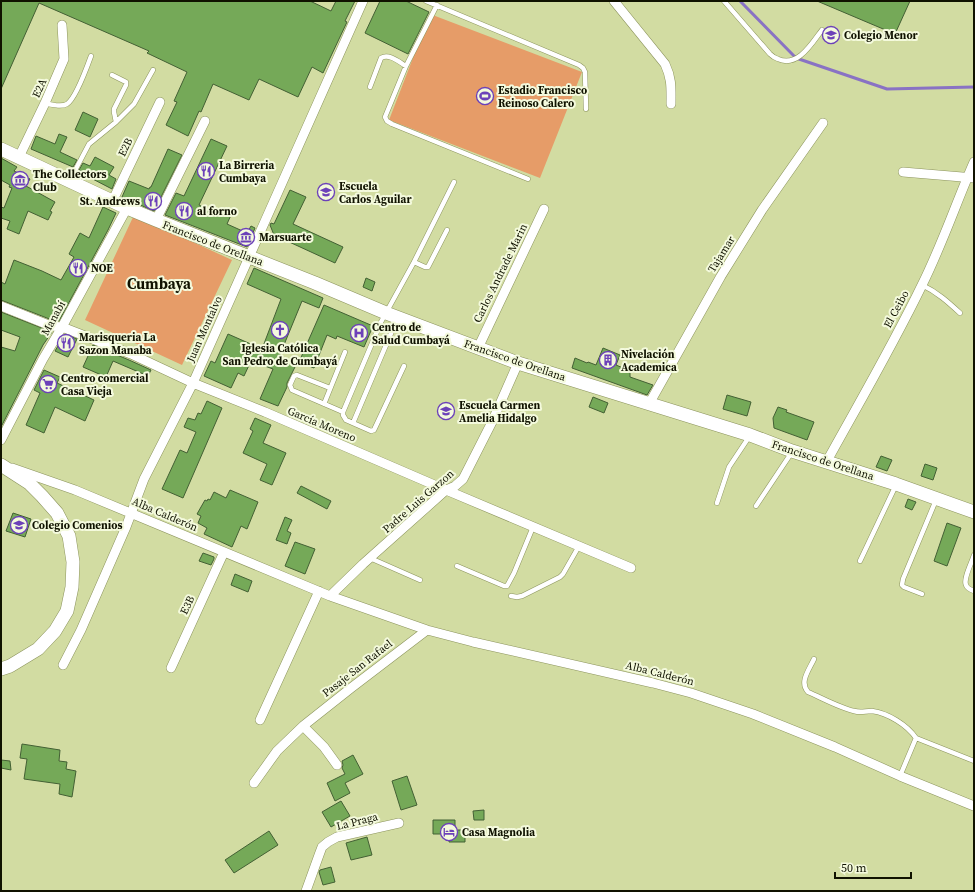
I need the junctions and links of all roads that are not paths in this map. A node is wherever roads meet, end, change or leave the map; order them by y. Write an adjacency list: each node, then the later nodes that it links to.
1 (363, 1): 33 (street, Juan Montalvo)
2 (426, 1): 5 (lane)
3 (614, 1): 15 (street)
4 (724, 1): 7 (lane)
5 (437, 5): 9 (lane); 16 (lane)
6 (62, 25): 14 (street, E2A)
7 (822, 30)
8 (91, 56): 14 (lane)
9 (406, 66): 12 (lane); 25 (lane)
10 (153, 70): 18 (lane)
11 (112, 75): 18 (lane)
12 (370, 87)
13 (160, 102): 28 (street, E2B)
14 (45, 103): 21 (street, E2A)
15 (671, 104)
16 (586, 110)
17 (205, 121): 31 (street)
18 (116, 122): 26 (lane)
19 (823, 123): 48 (street, Tajamar)
20 (1, 149): 21 (street, Francisco de Orellana)
21 (19, 157): 26 (street, Francisco de Orellana)
22 (974, 162): 24 (street, El Ceibo)
23 (903, 172): 24 (street)
24 (971, 178): 35 (street, El Ceibo)
25 (528, 179)
26 (69, 181): 28 (street, Francisco de Orellana)
27 (454, 182): 34 (lane)
28 (112, 202): 29 (street, Francisco de Orellana)
29 (127, 208): 31 (street, Francisco de Orellana); 39 (street, Manabí)
30 (544, 209): 41 (street, Carlos Andrade Marin)
31 (156, 220): 33 (street, Francisco de Orellana)
32 (447, 230): 34 (lane)
33 (250, 257): 37 (street, Francisco de Orellana); 45 (street, Juan Montalvo)
34 (414, 262): 37 (lane)
35 (922, 285): 38 (lane); 54 (street, El Ceibo)
36 (1, 306): 39 (street, García Moreno)
37 (386, 313): 41 (street, Francisco de Orellana); 49 (lane)
38 (960, 313)
39 (62, 327): 45 (street, García Moreno); 52 (street, Manabí)
40 (392, 331): 50 (lane)
41 (478, 348): 43 (street, Francisco de Orellana)
42 (345, 352): 46 (lane)
43 (518, 363): 48 (street, Francisco de Orellana); 57 (street, Padre Luis Garzon)
44 (404, 366): 50 (lane)
45 (193, 383): 57 (street, García Moreno); 62 (street, Juan Montalvo)
46 (330, 388): 47 (lane); 47 (lane)
47 (324, 404): 49 (lane)
48 (649, 404): 51 (street, Francisco de Orellana)
49 (343, 412): 50 (lane)
50 (353, 423)
51 (750, 435): 53 (street, Francisco de Orellana); 59 (lane)
52 (1, 440)
53 (792, 450): 54 (street, Francisco de Orellana); 60 (lane)
54 (827, 461): 56 (street, Francisco de Orellana)
55 (1, 466): 62 (street, Alba Calderón); 80 (street)
56 (896, 484): 58 (street, Francisco de Orellana); 68 (lane)
57 (446, 490): 63 (street, García Moreno); 67 (street, Padre Luis Garzon)
58 (937, 499): 61 (street, Francisco de Orellana); 74 (lane)
59 (717, 503)
60 (756, 506)
61 (974, 512)
62 (132, 513): 65 (street, Alba Calderón); 79 (street, Juan Montalvo)
63 (533, 527): 64 (street, García Moreno); 69 (lane)
64 (578, 546): 70 (street, García Moreno); 76 (lane)
65 (224, 552): 72 (street, Alba Calderón); 81 (street, E3B)
66 (974, 555): 73 (lane)
67 (370, 558): 71 (lane); 75 (street, Padre Luis Garzon)
68 (860, 561)
69 (456, 566)
70 (631, 568)
71 (420, 580)
72 (319, 591): 75 (street, Alba Calderón); 82 (street)
73 (974, 591)
74 (922, 594)
75 (330, 596): 77 (street, Alba Calderón)
76 (511, 596)
77 (427, 630): 83 (street, Pasaje San Rafael); 87 (street, Alba Calderón)
78 (814, 660): 84 (lane)
79 (63, 665)
80 (1, 668)
81 (171, 668)
82 (260, 720)
83 (303, 726): 86 (street); 88 (street, Pasaje San Rafael)
84 (916, 738): 85 (lane); 87 (lane)
85 (974, 761)
86 (337, 765)
87 (900, 776): 89 (street, Alba Calderón)
88 (254, 783)
89 (974, 806)
90 (398, 823): 91 (street, La Praga)
91 (306, 891)

